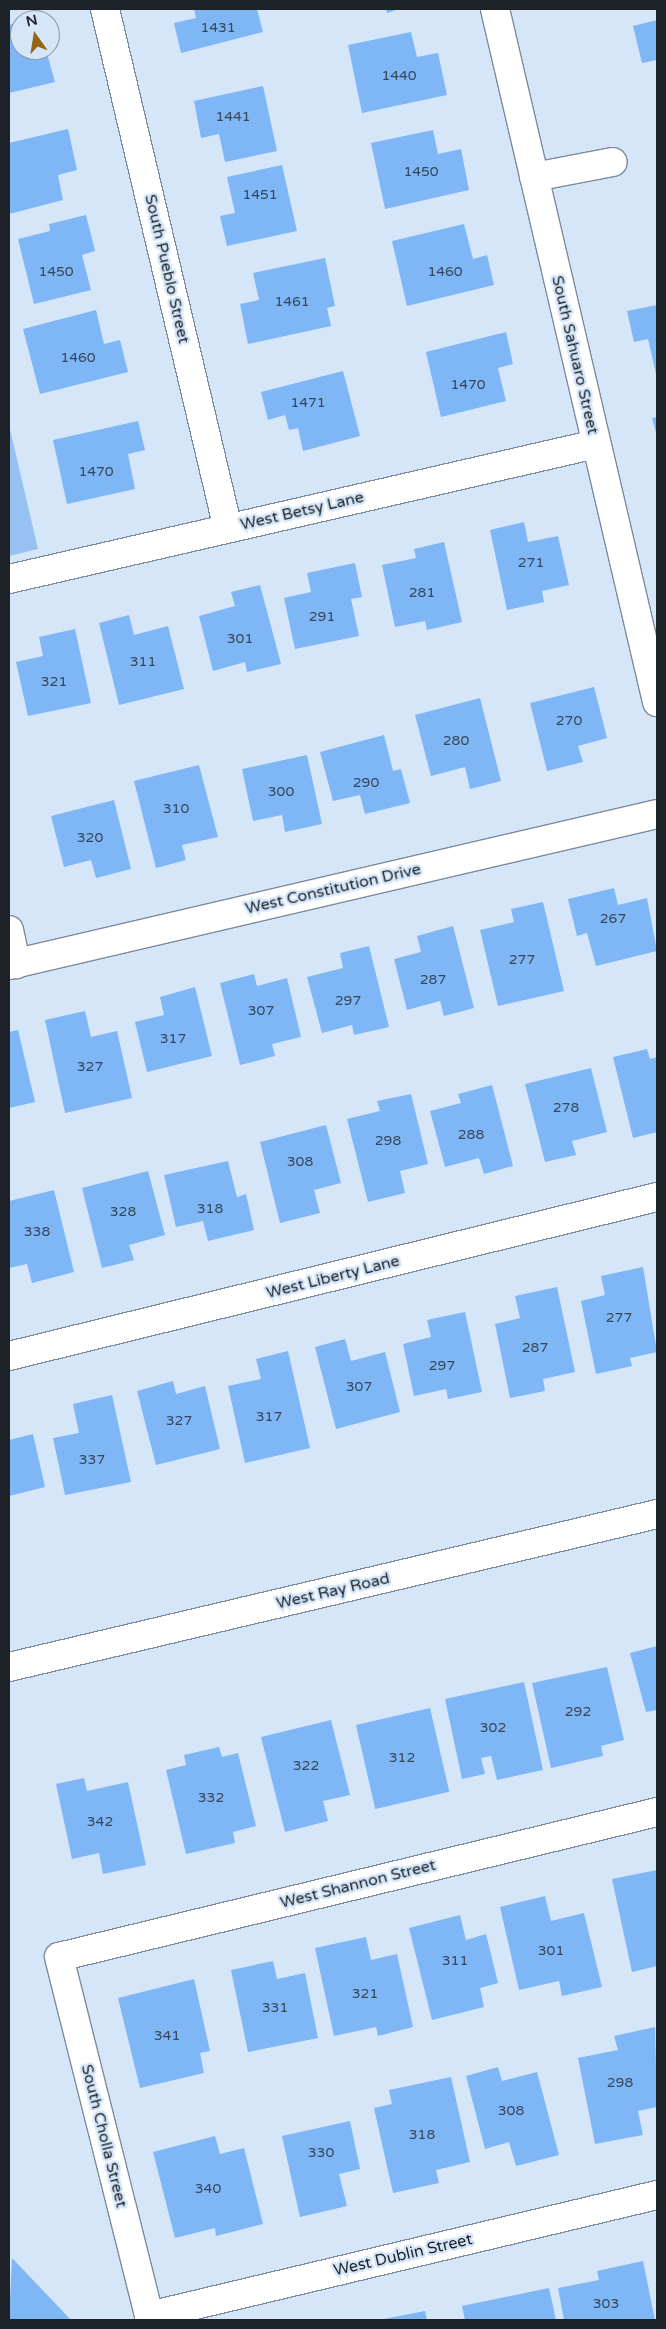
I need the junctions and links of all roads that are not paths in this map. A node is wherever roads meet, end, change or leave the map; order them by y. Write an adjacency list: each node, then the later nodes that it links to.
1 (105, 9): 6 (street, South Pueblo Street)
2 (495, 9): 4 (street, South Sahuaro Street)
3 (614, 162): 4 (street)
4 (534, 177): 5 (street, South Sahuaro Street)
5 (596, 444): 6 (street, West Betsy Lane); 8 (street, South Sahuaro Street)
6 (228, 529): 7 (street, West Betsy Lane)
7 (9, 579)
8 (657, 702)
9 (657, 814): 11 (street, West Constitution Drive)
10 (9, 930): 11 (street)
11 (12, 964)
12 (657, 1197): 13 (street, West Liberty Lane)
13 (9, 1356)
14 (657, 1514): 15 (street, West Ray Road)
15 (9, 1667)
16 (657, 1812): 17 (street, West Shannon Street)
17 (59, 1957): 19 (street, South Cholla Street)
18 (657, 2195): 19 (street, West Dublin Street)
19 (149, 2316)

